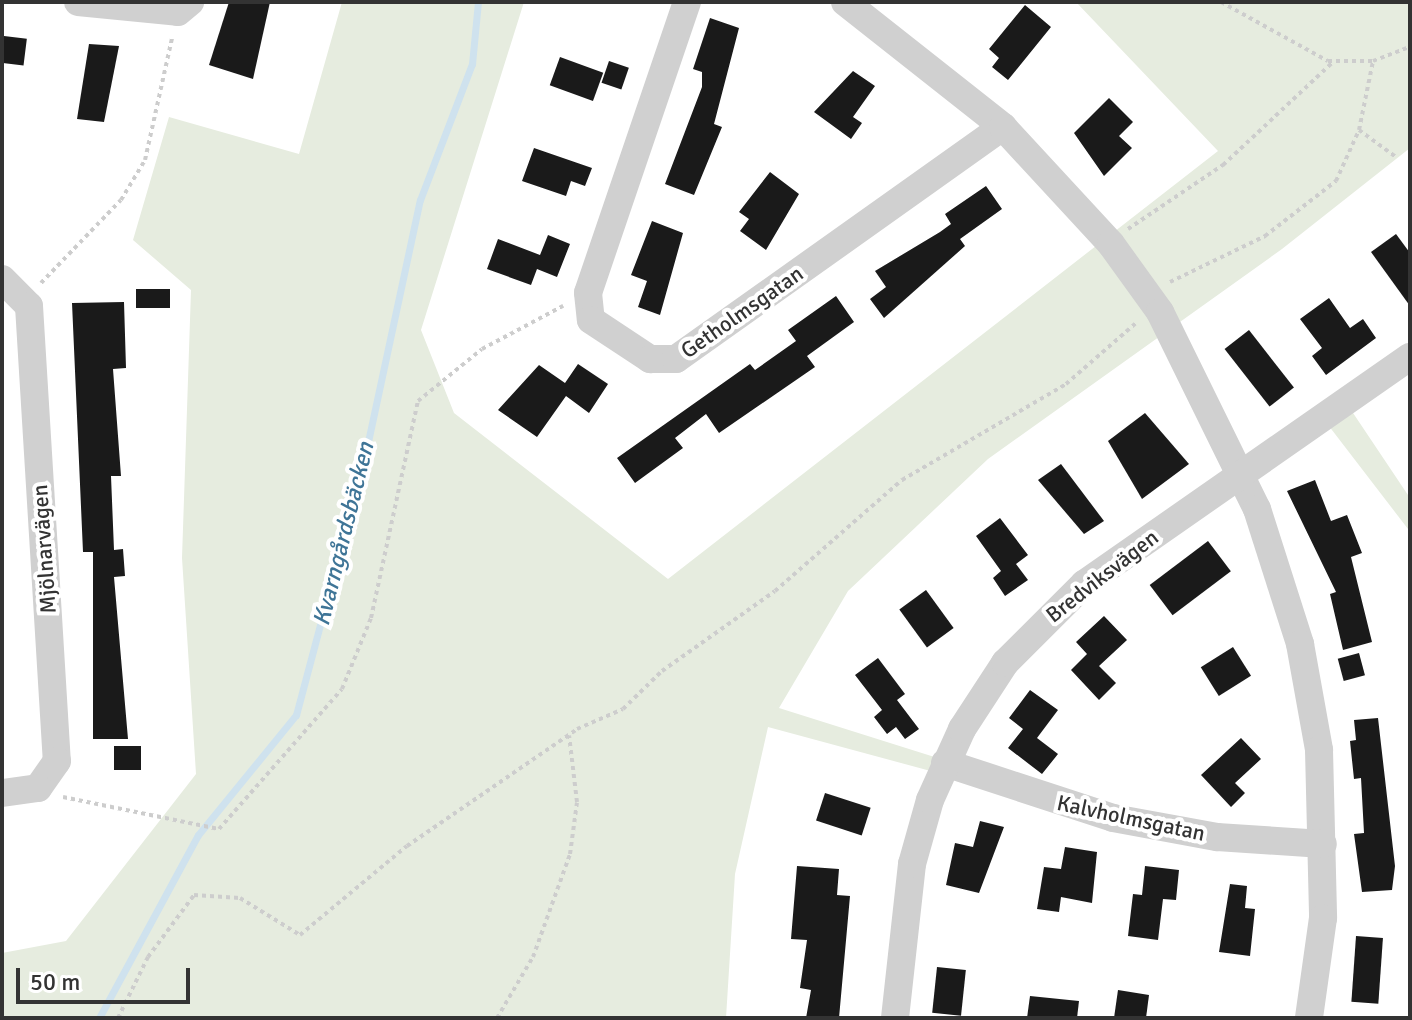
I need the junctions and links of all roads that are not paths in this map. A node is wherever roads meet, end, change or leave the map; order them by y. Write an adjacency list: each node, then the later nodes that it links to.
1 (78, 2): 4 (street)
2 (687, 2): 5 (street, Getholmsgatan)
3 (845, 2): 5 (street)
4 (184, 7)
5 (1003, 127): 8 (street)
6 (2, 279): 10 (street, Mjölnarvägen)
7 (1410, 357): 8 (street, Bredviksvägen)
8 (1242, 475): 9 (street, Bredviksvägen); 11 (street)
9 (945, 763): 11 (street, Kalvholmsgatan); 12 (street, Bredviksvägen)
10 (2, 793)
11 (1323, 844): 13 (street)
12 (895, 1018)
13 (1309, 1018)

